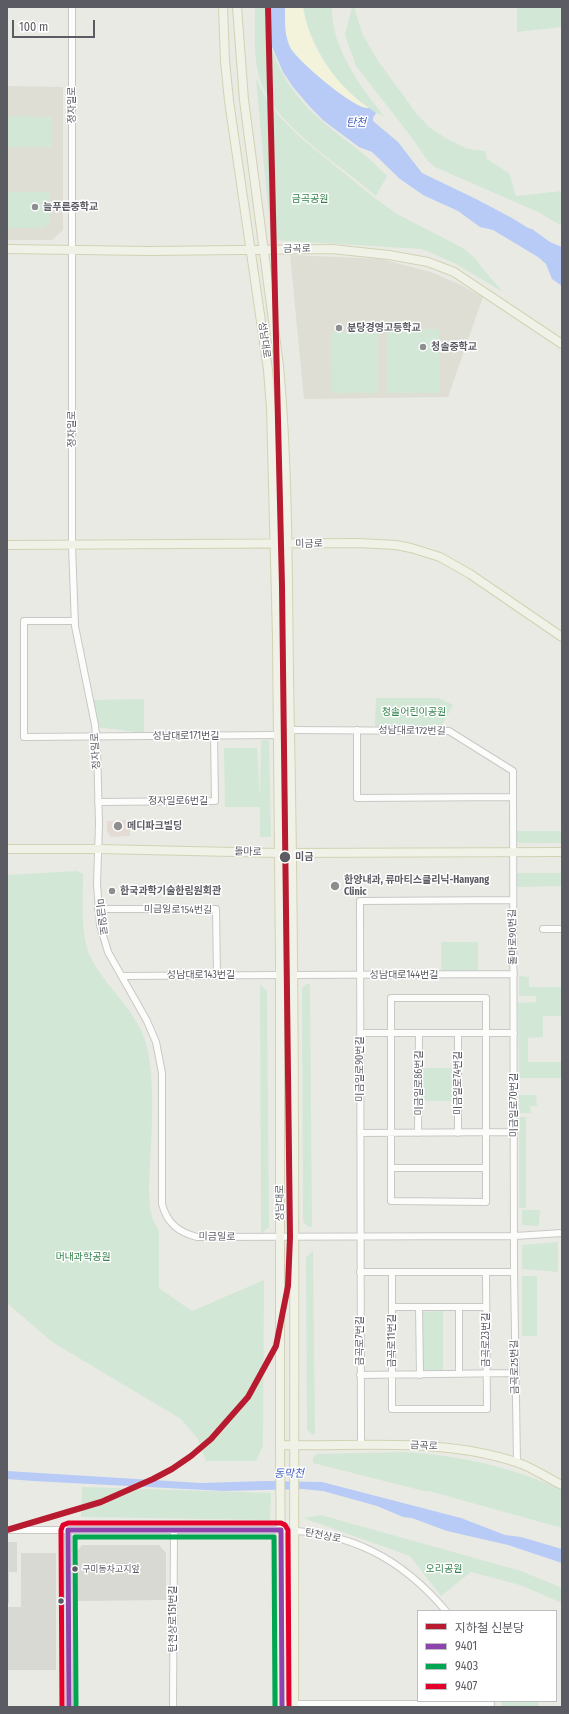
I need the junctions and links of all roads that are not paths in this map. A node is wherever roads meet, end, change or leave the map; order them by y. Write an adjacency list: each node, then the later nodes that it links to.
1 (72, 7): 5 (street, 정자일로)
2 (223, 7): 6 (main road, 성남대로)
3 (238, 7): 7 (main road, 성남대로)
4 (7, 250): 5 (main road, 금곡로)
5 (72, 250): 6 (main road, 금곡로); 12 (street, 정자일로)
6 (251, 250): 7 (main road, 금곡로); 9 (main road, 성남대로)
7 (264, 250): 8 (main road, 금곡로); 10 (main road, 성남대로)
8 (562, 344)
9 (274, 544): 10 (main road, 미금로); 12 (main road, 미금로); 17 (main road, 성남대로)
10 (288, 544): 14 (main road, 미금로); 15 (main road, 성남대로)
11 (7, 545): 12 (main road, 미금로)
12 (72, 545): 13 (street, 정자일로)
13 (75, 620): 18 (street, 정자일로); 18 (street, 성남대로171번길)
14 (562, 637)
15 (290, 730): 16 (street, 성남대로172번길); 27 (main road, 성남대로)
16 (357, 730): 20 (street, 성남대로172번길); 20 (street)
17 (277, 735): 19 (street, 성남대로171번길); 26 (main road, 성남대로)
18 (96, 736): 19 (street, 성남대로171번길); 21 (street, 정자일로)
19 (214, 736): 21 (street, 정자일로6번길)
20 (513, 797): 24 (street, 성남대로172번길)
21 (98, 802): 23 (street, 정자일로)
22 (7, 849): 23 (main road, 돌마로)
23 (99, 849): 26 (main road, 돌마로); 30 (street, 미금일로)
24 (513, 852): 25 (main road, 돌마로); 27 (main road, 돌마로); 28 (street, 돌마로90번길)
25 (562, 852)
26 (279, 853): 27 (main road, 돌마로); 35 (main road, 성남대로)
27 (293, 853): 36 (main road, 성남대로)
28 (513, 900): 29 (street, 돌마로90번길); 33 (street, 돌마로90번길)
29 (360, 901): 37 (street, 미금일로90번길)
30 (98, 909): 34 (street, 미금일로154번길); 38 (street, 미금일로)
31 (562, 929): 32 (street)
32 (543, 930)
33 (514, 974): 37 (street, 성남대로144번길); 44 (street, 미금일로70번길)
34 (217, 975): 35 (street, 성남대로143번길); 38 (street, 성남대로143번길)
35 (280, 975): 54 (main road, 성남대로)
36 (294, 975): 37 (street, 성남대로144번길); 55 (main road, 성남대로)
37 (360, 975): 39 (street, 미금일로90번길)
38 (122, 976): 54 (street, 미금일로)
39 (360, 1033): 40 (street); 46 (street, 미금일로90번길)
40 (391, 1033): 41 (street); 43 (street); 47 (street)
41 (419, 1033): 42 (street); 48 (street, 미금일로86번길)
42 (458, 1033): 43 (street); 49 (street, 미금일로74번길)
43 (486, 1033): 44 (street); 50 (street)
44 (514, 1033): 45 (street, 미금일로70번길)
45 (514, 1132): 50 (street); 56 (street, 미금일로70번길)
46 (360, 1133): 47 (street); 57 (street, 미금일로90번길)
47 (390, 1133): 48 (street); 51 (street)
48 (418, 1133): 49 (street)
49 (458, 1133): 50 (street)
50 (486, 1133): 52 (street)
51 (390, 1168): 52 (street); 52 (street)
52 (486, 1168)
53 (562, 1234): 56 (street, 미금일로)
54 (280, 1236): 55 (street, 미금일로); 75 (main road, 성남대로)
55 (294, 1236): 57 (street, 미금일로); 77 (main road, 성남대로)
56 (515, 1236): 57 (street, 미금일로); 61 (street, 금곡로25번길)
57 (360, 1237): 58 (street, 금곡로7번길)
58 (360, 1272): 59 (street); 71 (street, 금곡로7번길)
59 (392, 1272): 60 (street); 62 (street, 금곡로11번길)
60 (486, 1272): 61 (street); 66 (street, 금곡로23번길)
61 (514, 1272): 70 (street, 금곡로25번길)
62 (392, 1307): 63 (street, 금곡로11번길); 72 (street, 금곡로11번길)
63 (419, 1307): 64 (street, 금곡로11번길); 73 (street)
64 (435, 1307): 65 (street, 금곡로23번길)
65 (459, 1307): 66 (street, 금곡로23번길); 68 (street)
66 (486, 1307): 69 (street, 금곡로23번길)
67 (432, 1374): 68 (street, 금곡로23번길); 73 (street, 금곡로11번길)
68 (458, 1374): 69 (street, 금곡로23번길)
69 (486, 1374): 70 (street); 74 (street, 금곡로23번길)
70 (515, 1374): 78 (street, 금곡로25번길)
71 (360, 1375): 72 (street, 금곡로11번길); 76 (street, 금곡로7번길)
72 (392, 1375): 73 (street, 금곡로11번길); 74 (street, 금곡로11번길)
73 (420, 1375)
74 (432, 1409)
75 (280, 1445): 77 (main road, 금곡로); 83 (main road, 성남대로)
76 (361, 1445): 77 (main road, 금곡로); 78 (main road, 금곡로)
77 (295, 1446): 84 (main road, 성남대로)
78 (518, 1462): 79 (main road, 금곡로)
79 (562, 1485)
80 (7, 1530): 81 (street, 탄천상로)
81 (68, 1530): 82 (street, 탄천상로); 91 (street)
82 (174, 1530): 83 (street, 탄천상로); 92 (street, 탄천상로151번길)
83 (281, 1530): 84 (street, 탄천상로); 87 (main road, 성남대로)
84 (294, 1531): 85 (street, 탄천상로); 88 (main road, 성남대로)
85 (445, 1610)
86 (491, 1704): 90 (street)
87 (282, 1706): 88 (street)
88 (294, 1706): 89 (street)
89 (334, 1706): 90 (street)
90 (385, 1706)
91 (69, 1707)
92 (173, 1707)

